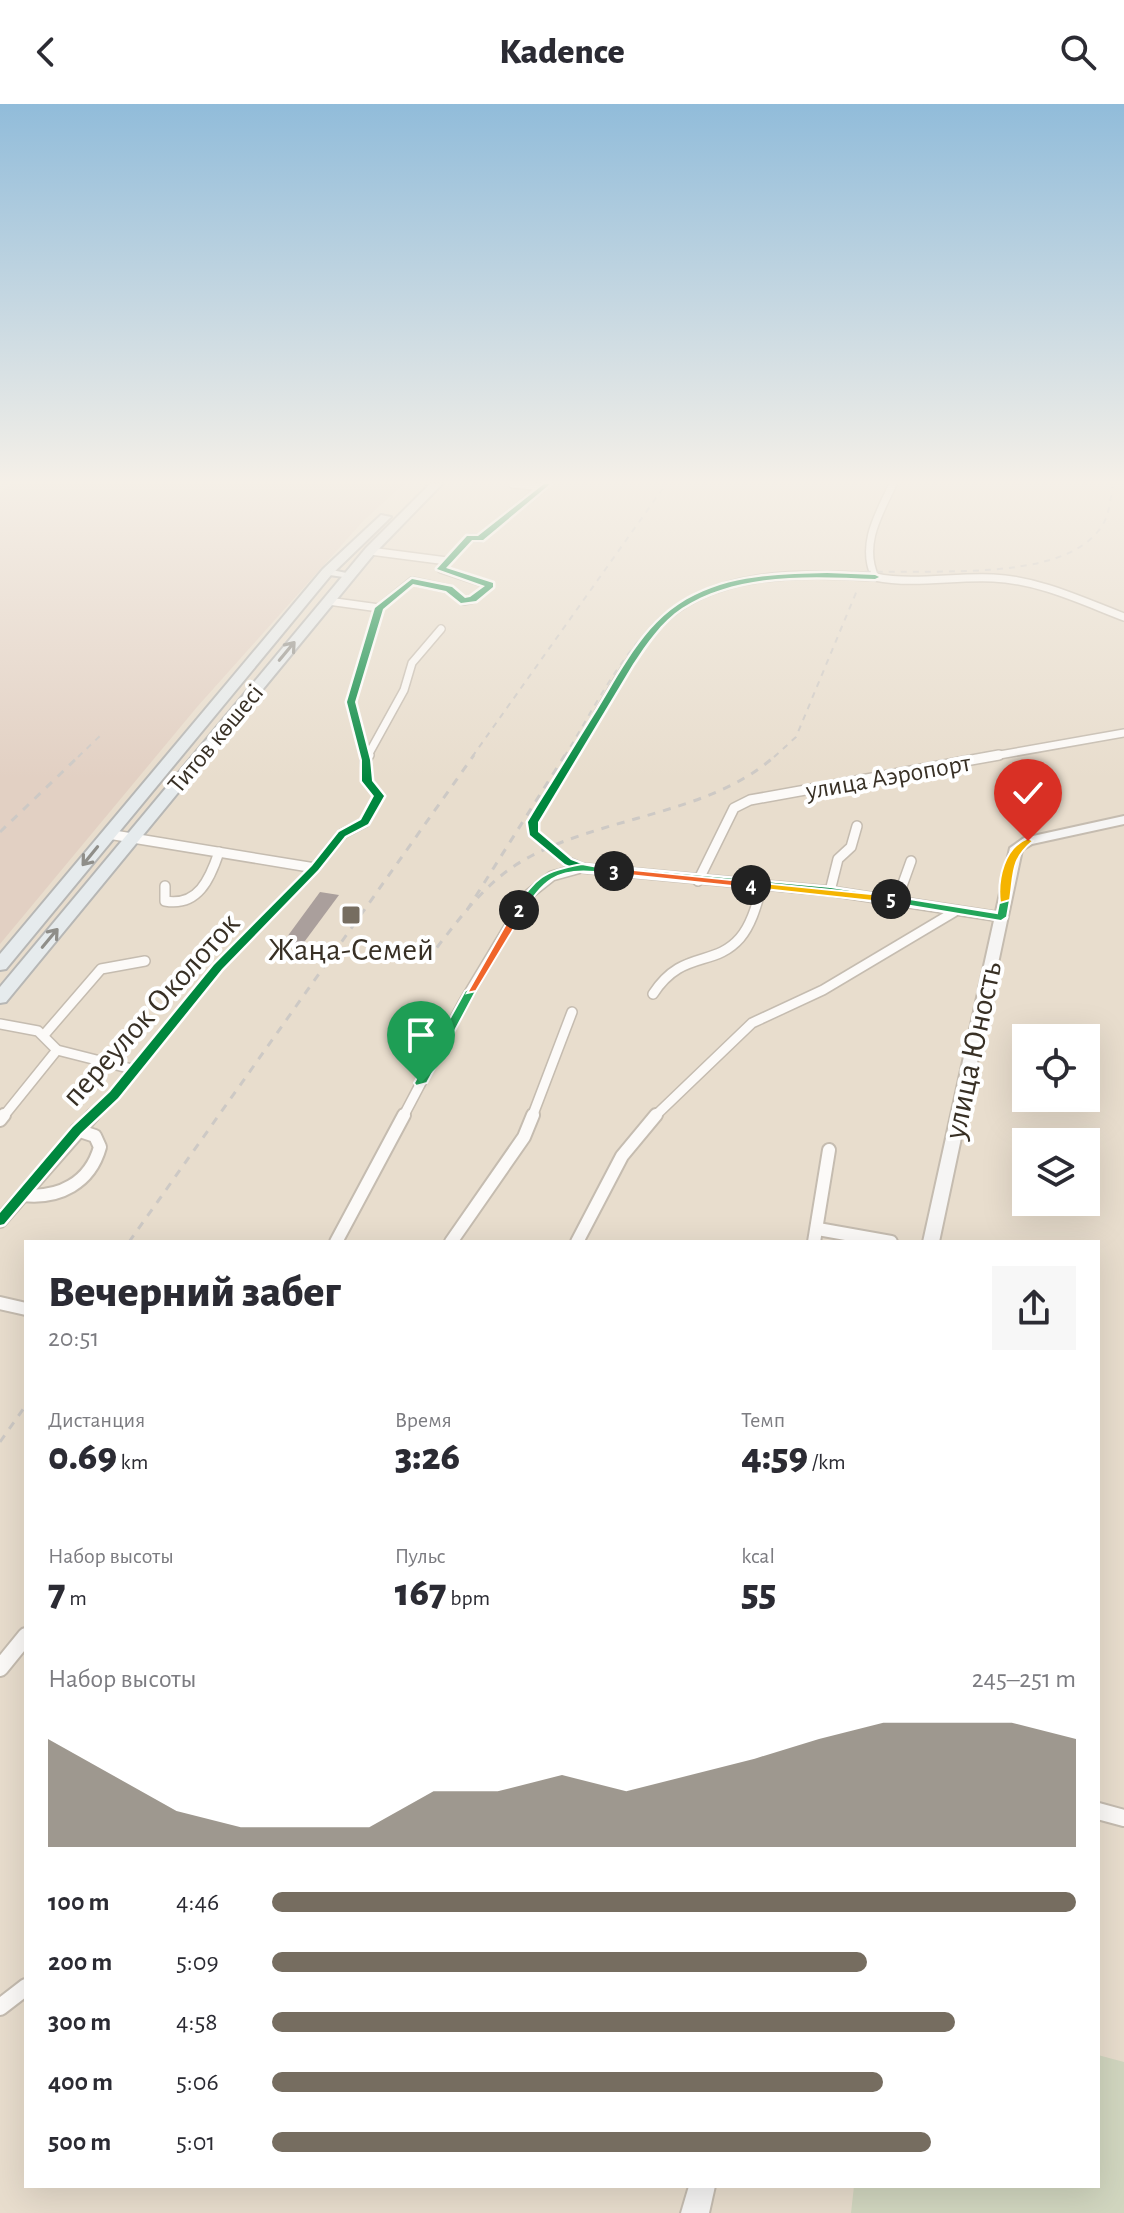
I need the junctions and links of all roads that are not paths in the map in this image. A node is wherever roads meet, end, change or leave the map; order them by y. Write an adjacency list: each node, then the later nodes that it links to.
1 (318, 582): 16 (highway, Титов көшесі)
2 (344, 582): 8 (highway, Титов көшесі)
3 (410, 582): 9 (street)
4 (419, 582): 5 (street)
5 (481, 582)
6 (750, 582): 21 (street)
7 (1024, 582): 10 (street)
8 (328, 601): 9 (street); 17 (highway, Титов көшесі, one-way to 8)
9 (379, 608): 13 (street)
10 (1124, 617)
11 (441, 629): 13 (street)
12 (1124, 733): 22 (street, улица Аэропорт)
13 (366, 760): 20 (street, переулок Околоток)
14 (1124, 820): 28 (street, улица Юность)
15 (857, 826): 25 (street)
16 (108, 834): 17 (street); 30 (highway, Титов көшесі, one-way to 30)
17 (132, 837): 18 (street); 32 (highway, Титов көшесі, one-way to 17)
18 (219, 852): 20 (street); 23 (street)
19 (911, 861): 26 (street)
20 (315, 868): 37 (street, переулок Околоток)
21 (582, 868): 22 (street); 44 (street)
22 (698, 881): 24 (street)
23 (165, 886)
24 (762, 886): 25 (street); 31 (street)
25 (830, 891): 26 (street)
26 (897, 900): 27 (street)
27 (954, 912): 28 (street); 46 (street)
28 (1001, 917): 48 (street, улица Юность)
29 (145, 961): 35 (street)
30 (0, 965)
31 (653, 994)
32 (0, 998)
33 (572, 1012): 45 (street)
34 (0, 1024): 35 (street)
35 (44, 1035): 36 (street)
36 (57, 1050): 37 (street); 38 (street)
37 (132, 1069): 39 (street, переулок Околоток)
38 (0, 1120)
39 (77, 1130): 41 (street, переулок Околоток); 41 (street)
40 (829, 1150): 43 (street)
41 (23, 1195): 42 (street, переулок Околоток)
42 (0, 1221)
43 (816, 1236): 47 (street)
44 (337, 1240)
45 (452, 1240)
46 (578, 1240)
47 (866, 1240)
48 (931, 1240)
49 (0, 1303): 50 (street)
50 (24, 1309)
51 (24, 1638): 52 (street)
52 (0, 1668)
53 (1100, 1812): 54 (street)
54 (1124, 1818)
55 (24, 1989): 56 (street)
56 (0, 2007)
57 (701, 2188): 58 (street)
58 (695, 2213)

